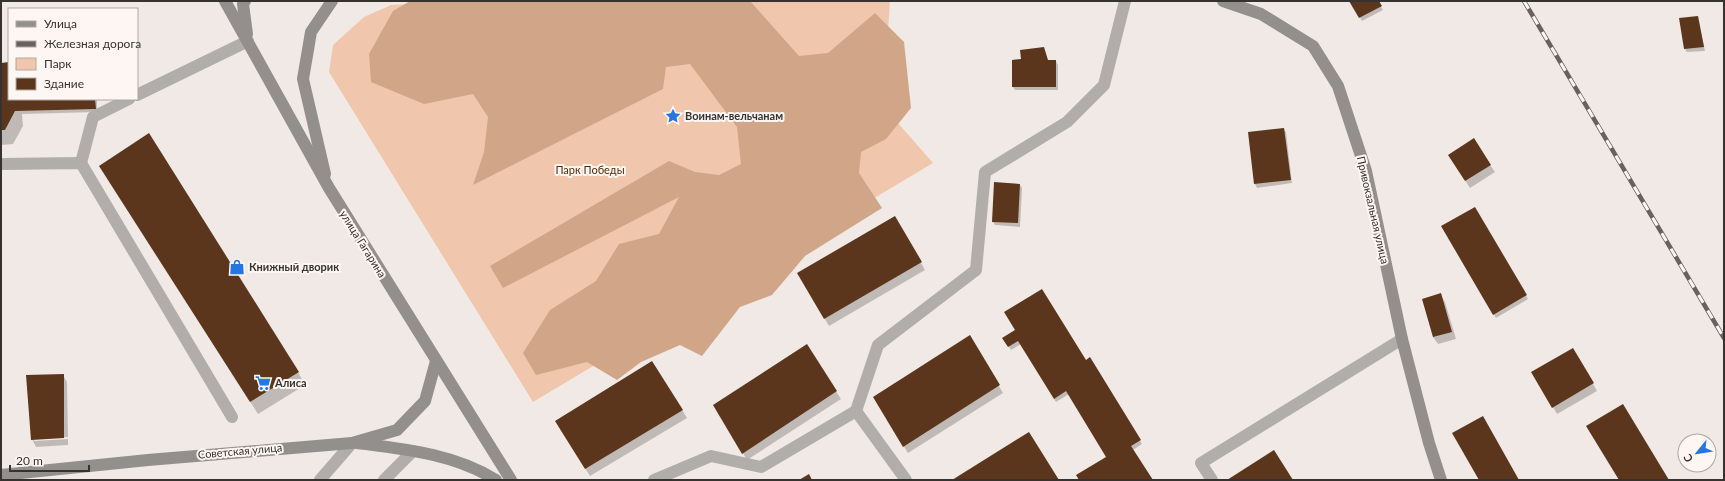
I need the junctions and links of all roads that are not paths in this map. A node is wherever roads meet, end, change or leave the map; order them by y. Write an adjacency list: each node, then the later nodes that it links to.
1 (225, 1): 6 (street, улица Гагарина)
2 (244, 1): 6 (street)
3 (332, 1): 11 (street)
4 (1125, 1): 14 (street)
5 (1223, 1): 12 (street, Привокзальная улица)
6 (248, 41): 7 (street); 11 (street, улица Гагарина)
7 (138, 95)
8 (127, 100): 9 (street)
9 (81, 163): 10 (street); 15 (street)
10 (1, 164)
11 (329, 188): 13 (street, улица Гагарина)
12 (1402, 339): 25 (street); 26 (street, Привокзальная улица)
13 (436, 361): 16 (street, Советская улица); 22 (street, улица Гагарина)
14 (856, 411): 23 (street); 24 (street)
15 (232, 417)
16 (352, 443): 17 (street); 18 (street, Советская улица); 19 (street)
17 (414, 450): 20 (street); 21 (street)
18 (1, 476)
19 (320, 480)
20 (384, 480)
21 (496, 480)
22 (511, 480)
23 (654, 480)
24 (906, 480)
25 (1212, 480)
26 (1440, 480)

